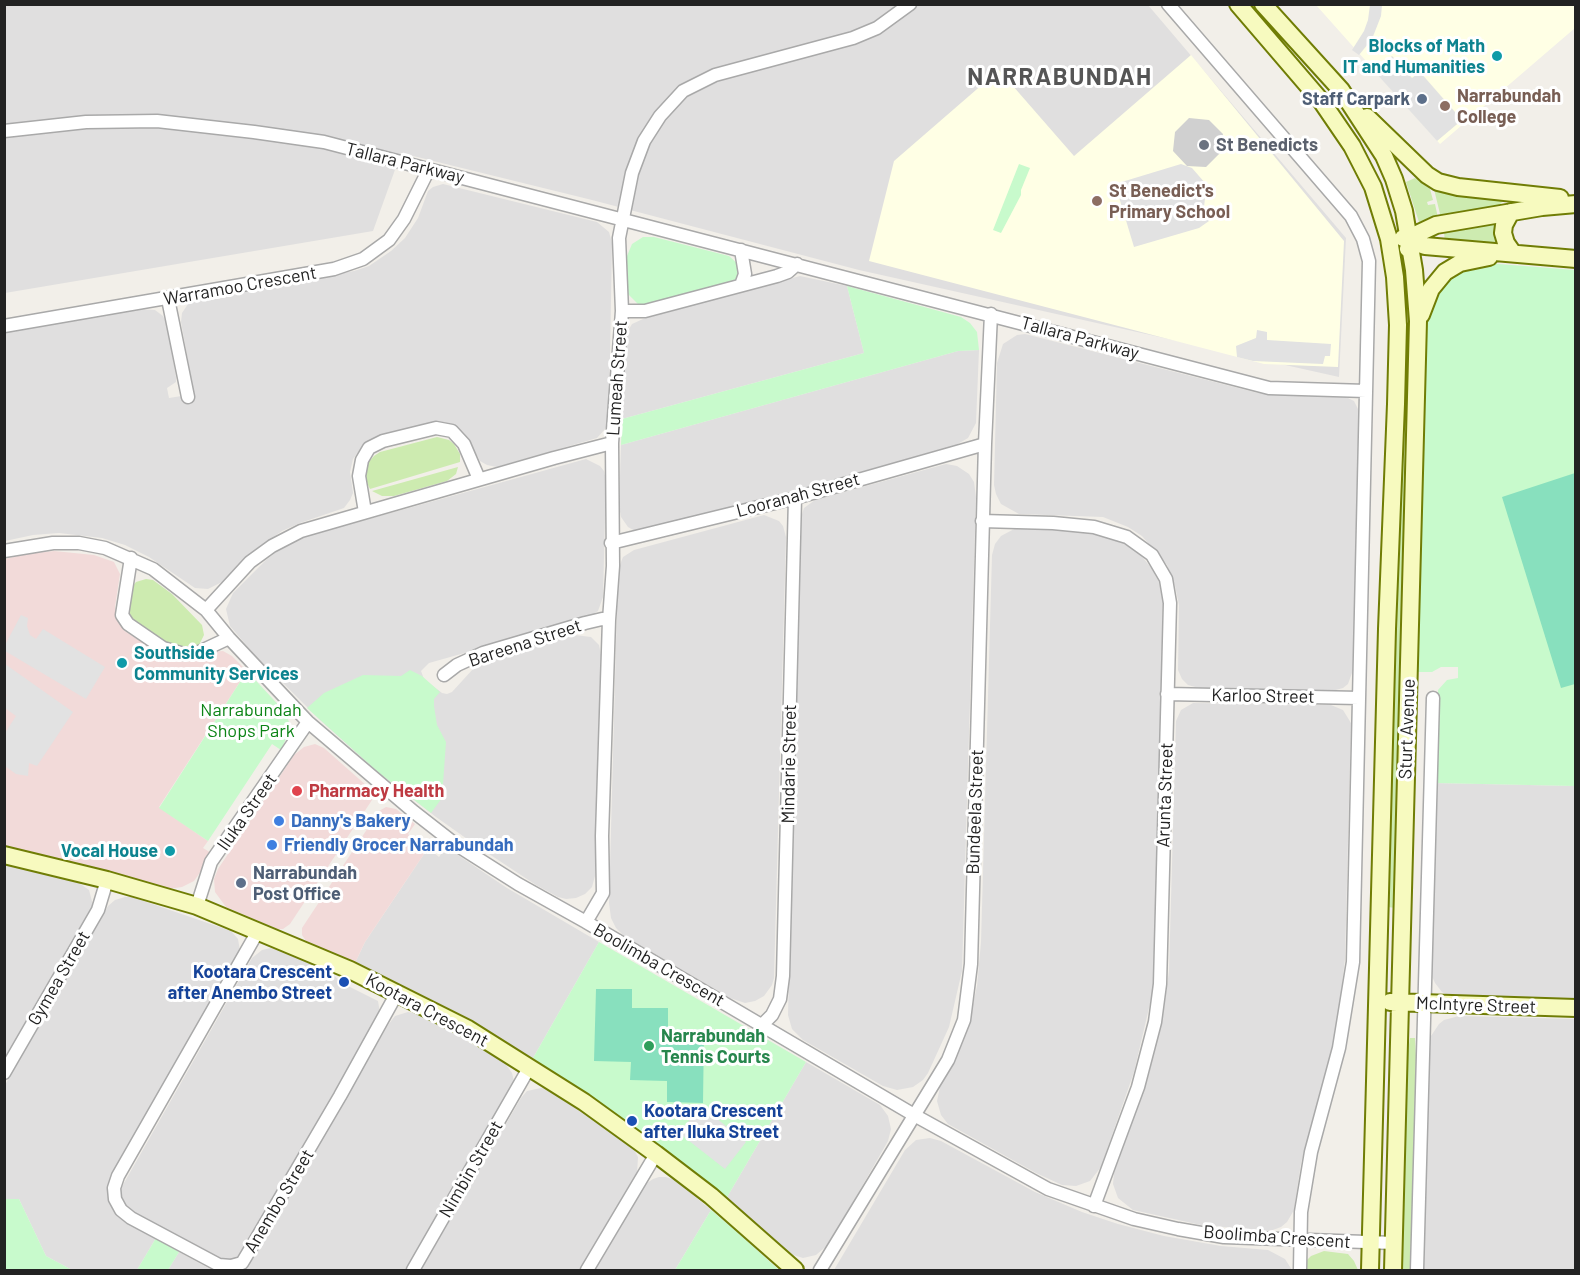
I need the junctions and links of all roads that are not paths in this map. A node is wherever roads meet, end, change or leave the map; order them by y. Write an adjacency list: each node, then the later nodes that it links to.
1 (910, 4): 10 (street, Lumeah Street)
2 (1168, 4): 23 (street)
3 (1238, 4): 11 (main road, Sturt Avenue)
4 (1263, 4): 5 (main road)
5 (1343, 93): 8 (main road); 12 (main road, Sturt Avenue)
6 (4, 131): 7 (street, Tallara Parkway)
7 (429, 169): 10 (street, Tallara Parkway); 18 (street, Warramoo Crescent)
8 (1575, 202): 9 (main road)
9 (1511, 212): 12 (main road); 14 (main road)
10 (622, 219): 13 (street, Tallara Parkway); 19 (street, Lumeah Street)
11 (1386, 225): 12 (main road); 25 (main road, Sturt Avenue)
12 (1411, 242): 14 (main road); 21 (main road, Sturt Avenue); 25 (main road)
13 (741, 250): 16 (street, Tallara Parkway); 17 (street)
14 (1513, 253): 15 (main road); 21 (main road)
15 (1575, 260)
16 (797, 264): 17 (street); 20 (street, Tallara Parkway)
17 (741, 285): 19 (street)
18 (168, 299): 22 (street, Warramoo Crescent); 24 (street)
19 (622, 311): 26 (street, Lumeah Street)
20 (991, 314): 23 (street, Tallara Parkway); 27 (street, Bundeela Street)
21 (1418, 321): 50 (main road, Sturt Avenue)
22 (4, 326)
23 (1366, 391): 40 (street)
24 (189, 397)
25 (1396, 404): 49 (main road, Sturt Avenue)
26 (612, 443): 28 (street); 32 (street, Lumeah Street)
27 (985, 444): 29 (street, Looranah Street); 31 (street, Bundeela Street)
28 (479, 479): 30 (street); 30 (street)
29 (795, 498): 32 (street, Looranah Street); 53 (street, Mindarie Street)
30 (365, 512): 35 (street)
31 (982, 522): 39 (street, Arunta Street); 56 (street, Bundeela Street)
32 (611, 543): 36 (street, Lumeah Street)
33 (4, 551): 34 (street, Boolimba Crescent)
34 (130, 558): 35 (street, Boolimba Crescent); 37 (street)
35 (206, 610): 37 (street, Boolimba Crescent)
36 (609, 620): 38 (street, Bareena Street); 46 (street, Lumeah Street)
37 (229, 638): 42 (street, Boolimba Crescent)
38 (444, 675)
39 (1167, 694): 40 (street, Karloo Street); 58 (street, Arunta Street)
40 (1359, 698): 59 (street)
41 (1433, 698): 51 (street, Sturt Avenue)
42 (308, 722): 45 (street, Iluka Street); 46 (street, Boolimba Crescent)
43 (4, 855): 44 (main road, Kootara Crescent)
44 (107, 880): 45 (main road, Kootara Crescent); 55 (street, Gymea Street)
45 (197, 906): 47 (main road, Kootara Crescent)
46 (586, 922): 53 (street, Boolimba Crescent)
47 (258, 931): 48 (main road, Kootara Crescent); 48 (street, Anembo Street)
48 (397, 993): 54 (main road, Kootara Crescent)
49 (1377, 1002): 50 (main road, McIntyre Street); 60 (main road, Sturt Avenue)
50 (1400, 1003): 51 (main road, McIntyre Street); 61 (main road, Sturt Avenue)
51 (1424, 1003): 52 (main road, McIntyre Street); 69 (street, Sturt Avenue)
52 (1575, 1008)
53 (762, 1025): 56 (street, Boolimba Crescent)
54 (529, 1068): 57 (main road, Kootara Crescent); 62 (street, Nimbin Street)
55 (4, 1073)
56 (914, 1115): 58 (street, Boolimba Crescent); 65 (street, Bundeela Street)
57 (656, 1154): 63 (street); 64 (main road, Kootara Crescent)
58 (1094, 1206): 59 (street, Boolimba Crescent)
59 (1300, 1240): 60 (street, Boolimba Crescent); 66 (street)
60 (1371, 1242): 61 (street, Boolimba Crescent); 67 (main road, Sturt Avenue)
61 (1394, 1243): 68 (main road, Sturt Avenue)
62 (413, 1270)
63 (587, 1270)
64 (795, 1270)
65 (820, 1270)
66 (1300, 1270)
67 (1370, 1270)
68 (1393, 1270)
69 (1417, 1270)

